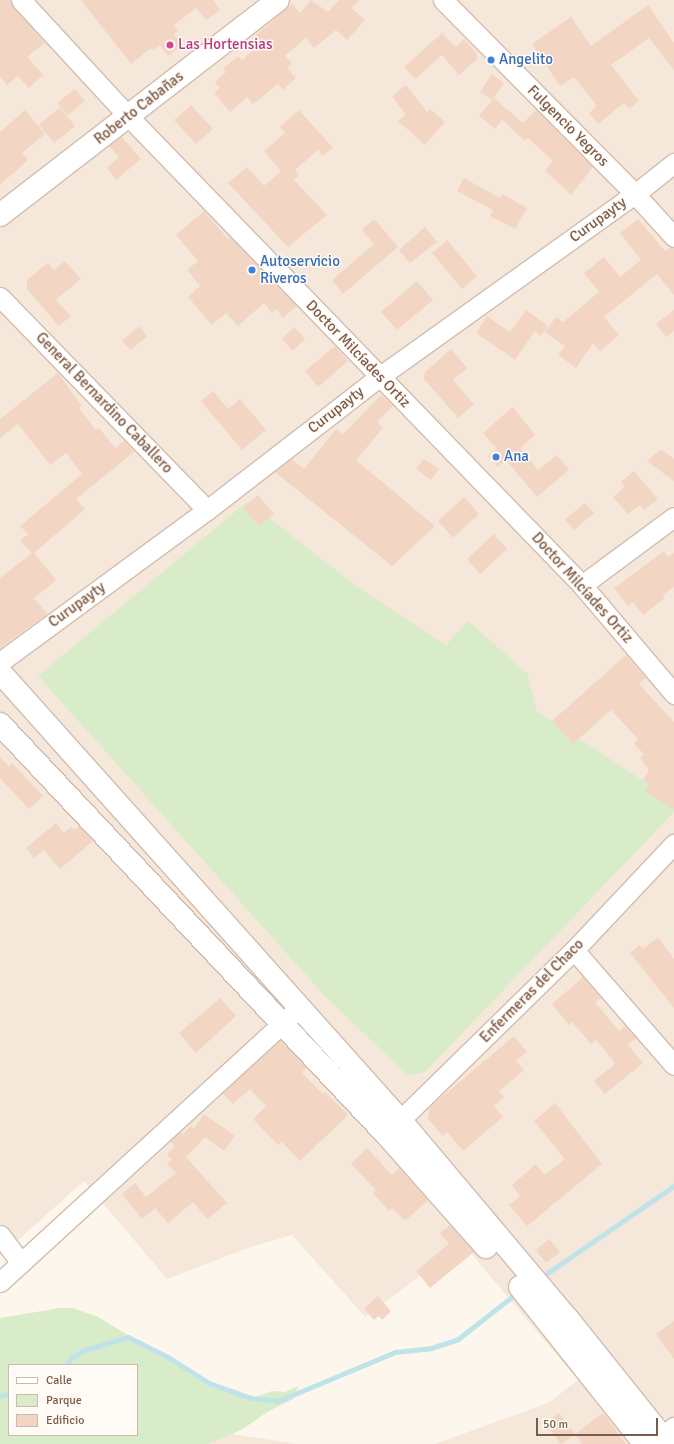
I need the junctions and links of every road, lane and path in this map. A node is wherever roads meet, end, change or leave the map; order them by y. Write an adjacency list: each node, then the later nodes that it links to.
1 (21, 0): 4 (street, Doctor Milcíades Ortiz)
2 (278, 0): 4 (main road, Roberto Cabañas)
3 (443, 0): 6 (street, Fulgencio Yegros)
4 (128, 116): 7 (main road, Roberto Cabañas); 10 (street, Doctor Milcíades Ortiz)
5 (674, 163): 6 (street, Curupayty)
6 (635, 194): 8 (street, Fulgencio Yegros); 10 (street, Curupayty)
7 (0, 215)
8 (674, 237)
9 (0, 297): 11 (street, General Bernardino Caballero)
10 (379, 377): 11 (street, Curupayty); 13 (street, Doctor Milcíades Ortiz)
11 (207, 510): 14 (street, Curupayty)
12 (674, 517): 13 (street)
13 (582, 585): 16 (street, Doctor Milcíades Ortiz)
14 (0, 662)
15 (0, 672): 20 (main road)
16 (674, 694)
17 (0, 724): 21 (main road)
18 (674, 844): 19 (street, Enfermeras del Chaco)
19 (574, 950): 22 (street); 23 (street, Enfermeras del Chaco)
20 (299, 1008): 21 (street); 23 (main road)
21 (282, 1025): 23 (main road); 25 (street)
22 (674, 1065)
23 (394, 1127): 27 (main road)
24 (0, 1235): 25 (street)
25 (21, 1263): 26 (street)
26 (0, 1282)
27 (660, 1439)

